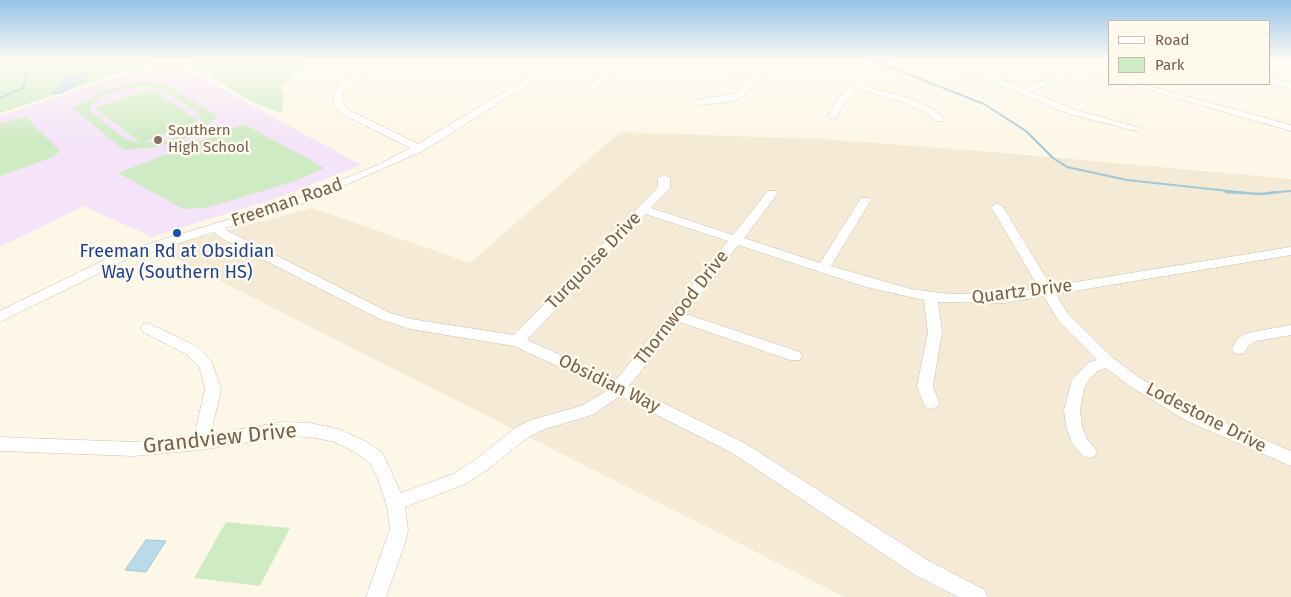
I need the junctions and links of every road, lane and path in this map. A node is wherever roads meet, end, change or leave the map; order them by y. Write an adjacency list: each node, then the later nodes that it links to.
1 (342, 89): 15 (street)
2 (516, 89): 15 (street, Freeman Road)
3 (746, 89): 10 (street)
4 (853, 89): 11 (street)
5 (866, 89): 12 (street)
6 (1017, 89): 9 (street)
7 (1028, 89): 9 (street)
8 (1150, 89): 14 (street)
9 (1022, 91): 13 (street)
10 (699, 102)
11 (833, 116)
12 (939, 119)
13 (1136, 128)
14 (1291, 128)
15 (419, 149): 21 (street, Freeman Road)
16 (664, 178): 20 (street, Turquoise Drive)
17 (772, 192): 22 (street, Thornwood Drive)
18 (865, 200): 24 (street)
19 (997, 207): 25 (street, Lodestone Drive)
20 (644, 210): 22 (street, Quartz Drive); 31 (street, Turquoise Drive)
21 (219, 226): 28 (street, Freeman Road); 31 (street, Obsidian Way)
22 (736, 240): 24 (street, Quartz Drive); 27 (street, Thornwood Drive)
23 (1291, 250): 25 (street, Quartz Drive)
24 (823, 268): 26 (street, Quartz Drive)
25 (1048, 291): 26 (street, Quartz Drive); 34 (street, Lodestone Drive)
26 (930, 297): 36 (street)
27 (677, 316): 33 (street); 35 (street, Thornwood Drive)
28 (0, 317)
29 (148, 328): 37 (street)
30 (1291, 330): 32 (street)
31 (517, 341): 35 (street, Obsidian Way)
32 (1239, 349)
33 (795, 356)
34 (1108, 362): 39 (street); 40 (street, Lodestone Drive)
35 (619, 388): 41 (street, Thornwood Drive); 43 (street, Obsidian Way)
36 (931, 403)
37 (201, 443): 38 (street, Grandview Drive); 41 (street, Grandview Drive)
38 (0, 444)
39 (1089, 451)
40 (1291, 459)
41 (395, 503): 42 (street, Grandview Drive)
42 (376, 597)
43 (978, 597)

